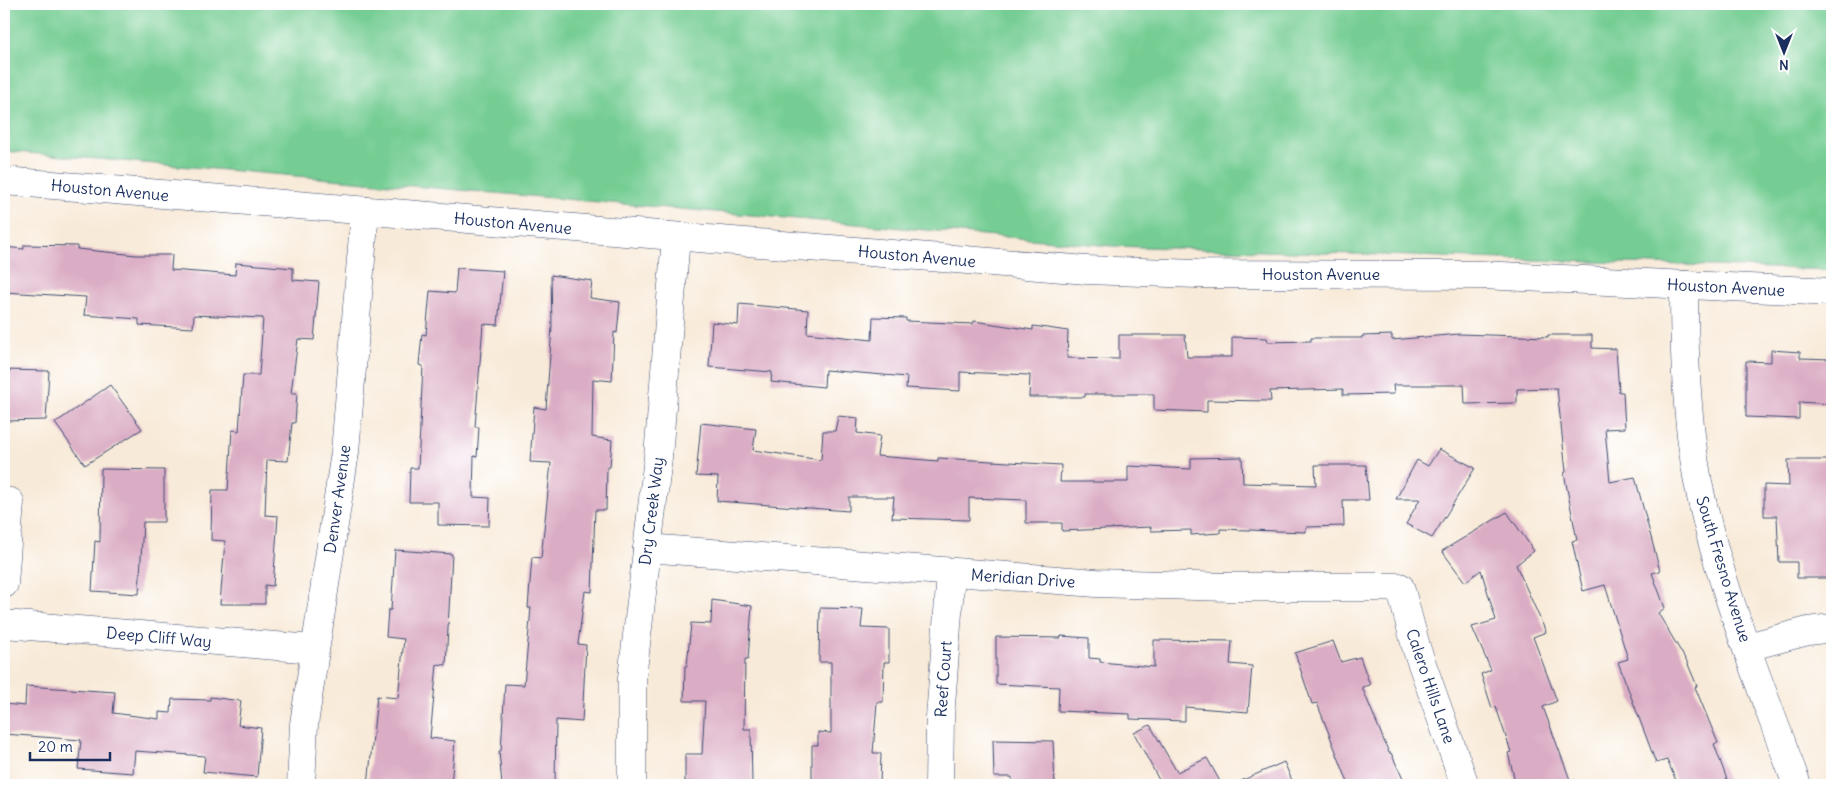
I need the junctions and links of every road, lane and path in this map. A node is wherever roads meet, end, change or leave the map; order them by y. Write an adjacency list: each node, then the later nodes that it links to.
1 (4, 181): 2 (street, Houston Avenue)
2 (365, 211): 3 (street, Houston Avenue); 14 (street, Denver Avenue)
3 (676, 237): 4 (street, Houston Avenue); 7 (street, Dry Creek Way)
4 (1684, 285): 5 (street, Houston Avenue); 13 (street, South Fresno Avenue)
5 (1832, 292)
6 (10, 502): 9 (street)
7 (647, 548): 8 (street, Meridian Drive); 16 (street, Dry Creek Way)
8 (951, 573): 10 (street, Meridian Drive); 17 (street, Reef Court)
9 (4, 584)
10 (1400, 586): 18 (street, Calero Hills Lane)
11 (4, 624): 14 (street, Deep Cliff Way)
12 (1832, 628): 13 (street)
13 (1748, 649): 19 (street, South Fresno Avenue)
14 (314, 650): 15 (street, Denver Avenue)
15 (301, 785)
16 (632, 785)
17 (939, 785)
18 (1465, 785)
19 (1797, 785)

